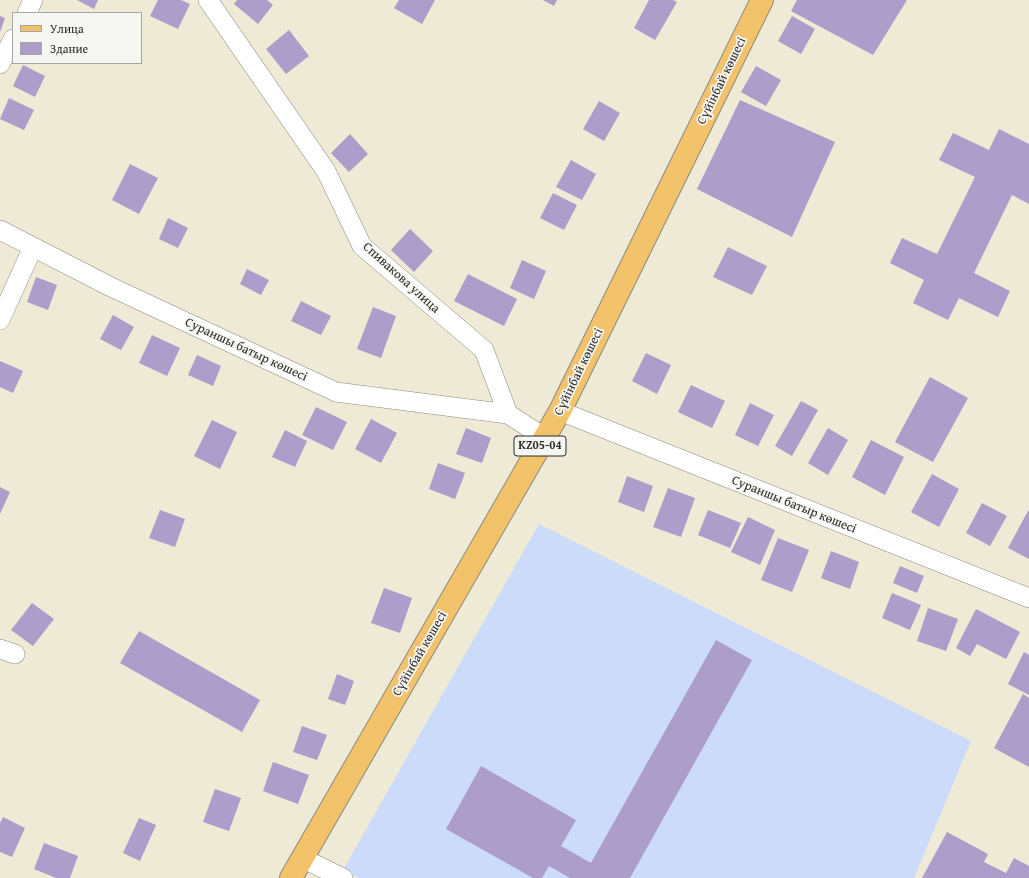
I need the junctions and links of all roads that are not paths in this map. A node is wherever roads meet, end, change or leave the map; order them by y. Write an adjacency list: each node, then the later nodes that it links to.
1 (33, 0): 4 (street)
2 (208, 0): 11 (street, Спивакова улица)
3 (762, 0): 10 (main road, Сүйінбай көшесі / KZ05-04)
4 (27, 12)
5 (12, 41): 6 (street)
6 (0, 64)
7 (0, 230): 8 (street, Сураншы батыр көшесі)
8 (33, 247): 9 (street); 11 (street, Сураншы батыр көшесі)
9 (0, 320)
10 (560, 411): 12 (main road, Сүйінбай көшесі / KZ05-04); 13 (street, Сураншы батыр көшесі)
11 (508, 414): 12 (street)
12 (544, 438): 14 (main road, Сүйінбай көшесі / KZ05-04)
13 (1029, 598)
14 (302, 858): 15 (main road, Сүйінбай көшесі / KZ05-04); 16 (street)
15 (291, 878)
16 (343, 878)

